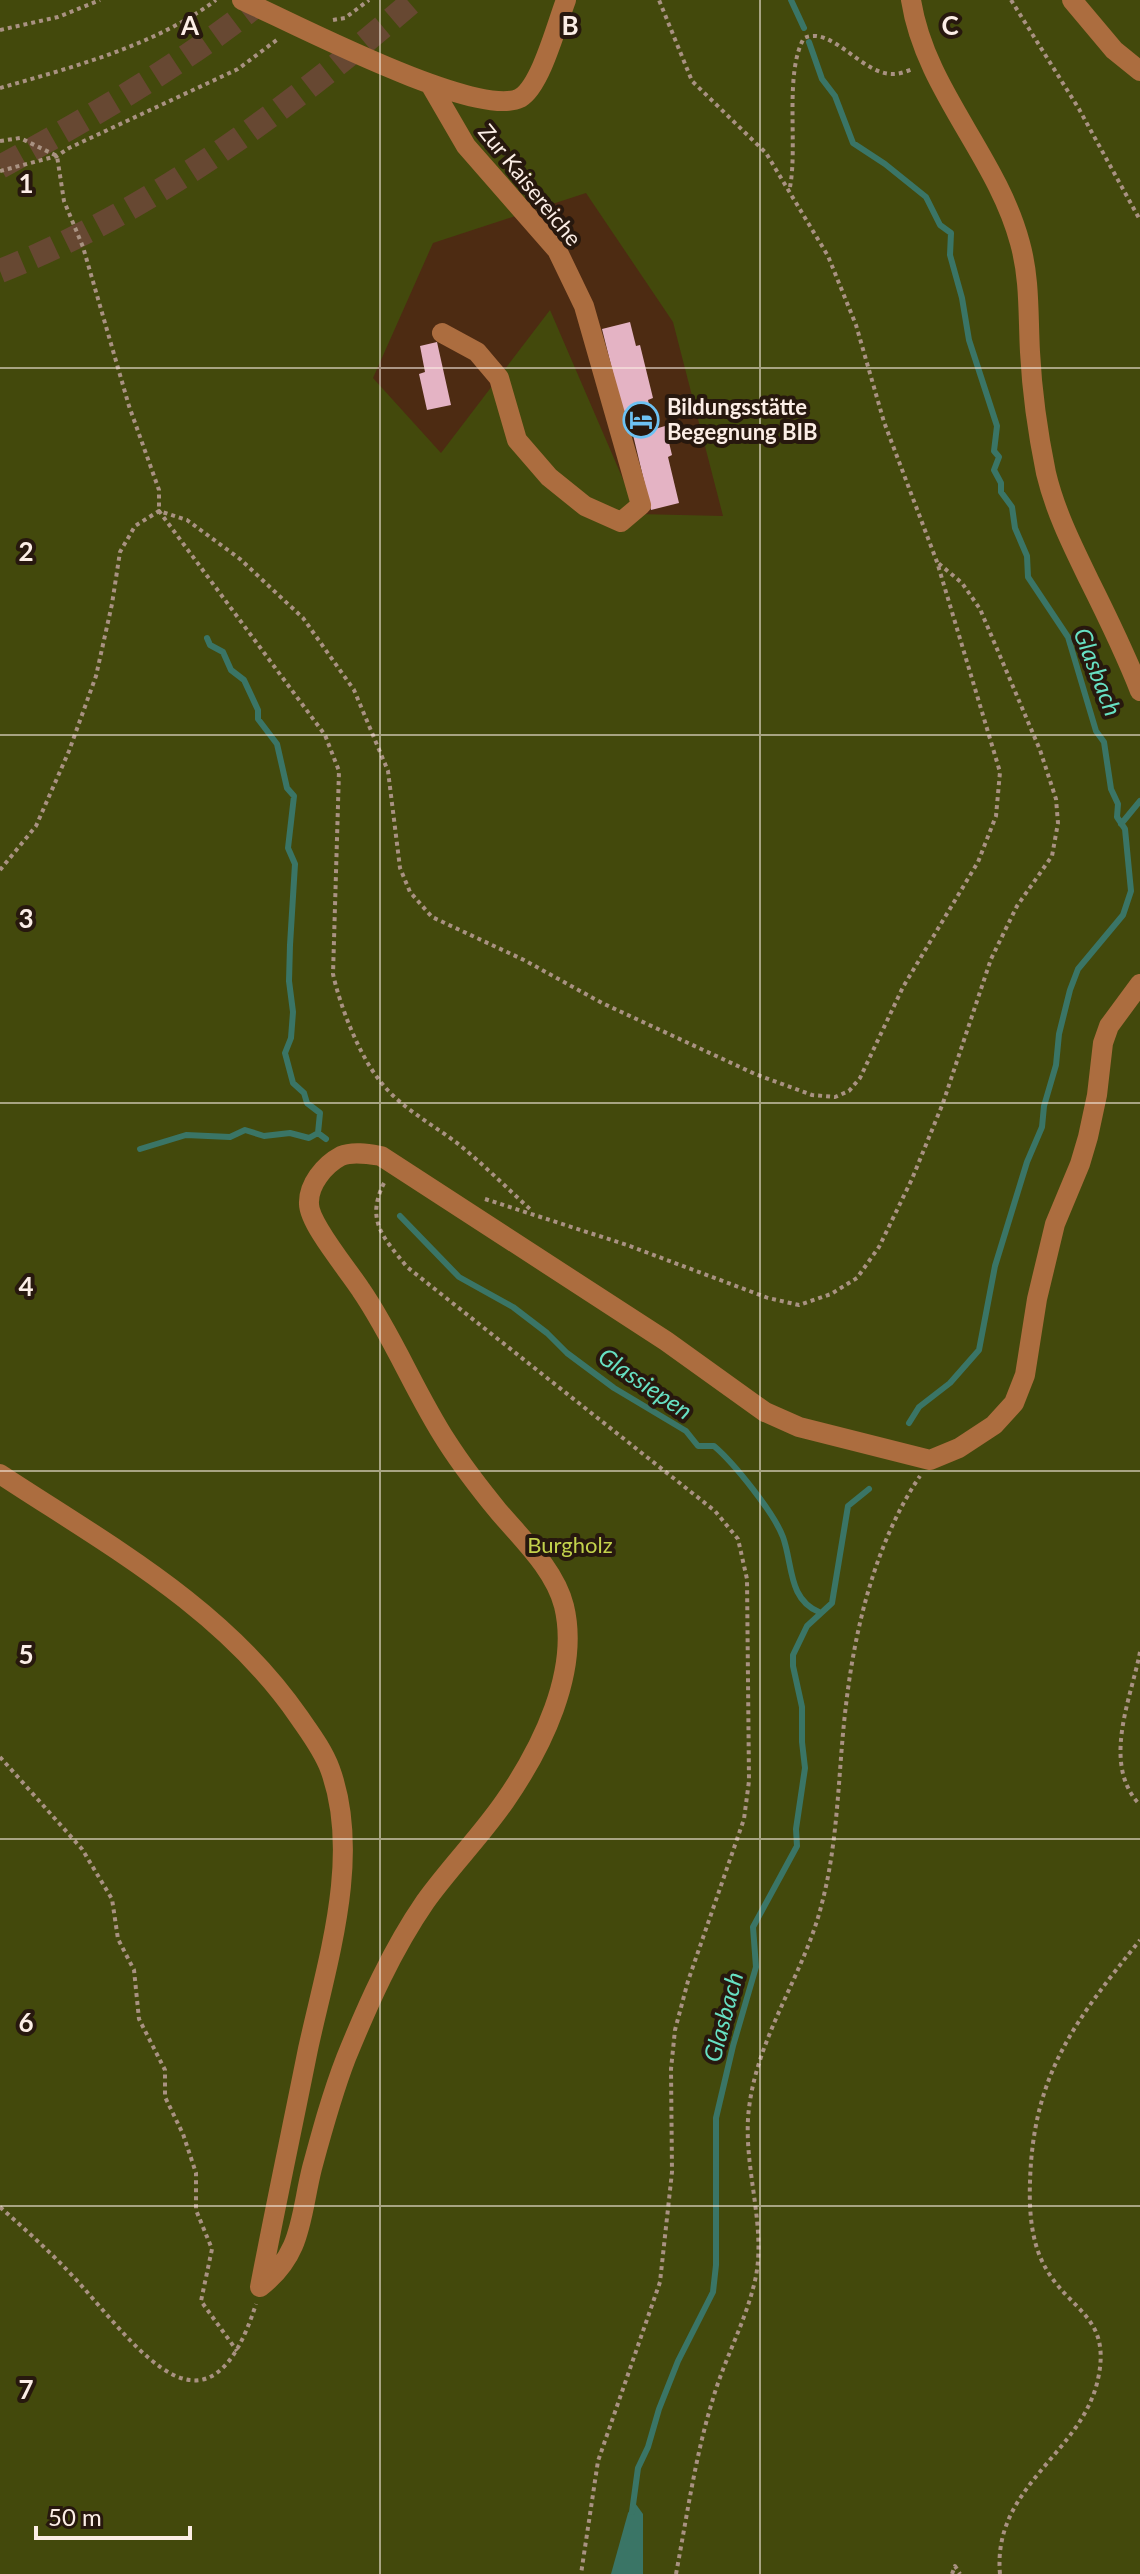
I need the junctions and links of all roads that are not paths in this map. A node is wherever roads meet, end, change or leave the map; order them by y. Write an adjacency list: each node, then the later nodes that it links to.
1 (242, 0): 6 (lane)
2 (566, 0): 6 (lane)
3 (911, 0): 8 (lane)
4 (1072, 0): 5 (lane)
5 (1140, 71)
6 (430, 84): 7 (lane, Zur Kaisereiche)
7 (442, 333)
8 (1140, 691)
9 (1140, 984): 10 (lane)
10 (0, 1474)

